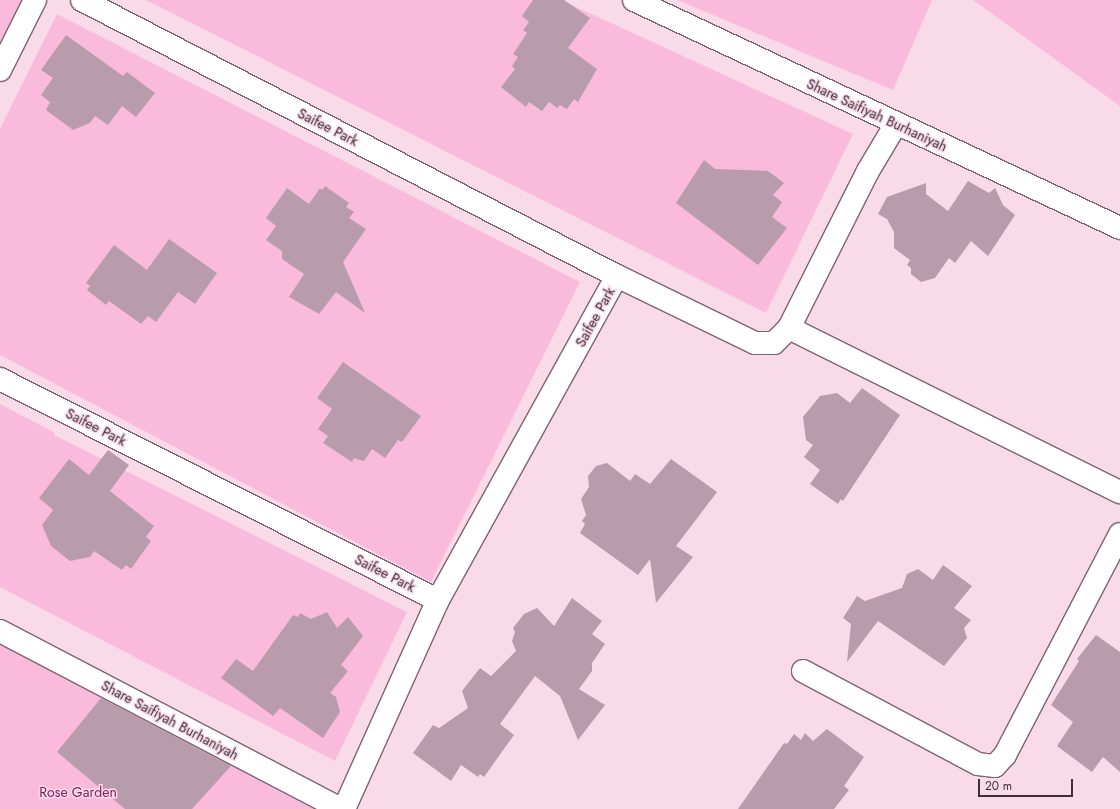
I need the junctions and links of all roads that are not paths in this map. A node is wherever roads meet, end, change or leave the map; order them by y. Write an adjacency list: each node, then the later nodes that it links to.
1 (35, 0): 4 (street)
2 (82, 0): 7 (street, Saifee Park)
3 (634, 0): 5 (street, Share Saifiyah Burhaniyah)
4 (0, 70)
5 (896, 124): 6 (street, Share Saifiyah Burhaniyah); 8 (street, Saifee Park)
6 (1120, 228)
7 (617, 276): 8 (street, Saifee Park); 12 (street, Saifee Park)
8 (790, 328): 10 (street)
9 (0, 379): 12 (street, Saifee Park)
10 (1120, 492)
11 (1120, 534): 14 (street)
12 (438, 600): 16 (street)
13 (0, 631): 15 (street, Share Saifiyah Burhaniyah)
14 (803, 671)
15 (340, 809)
16 (344, 809)

